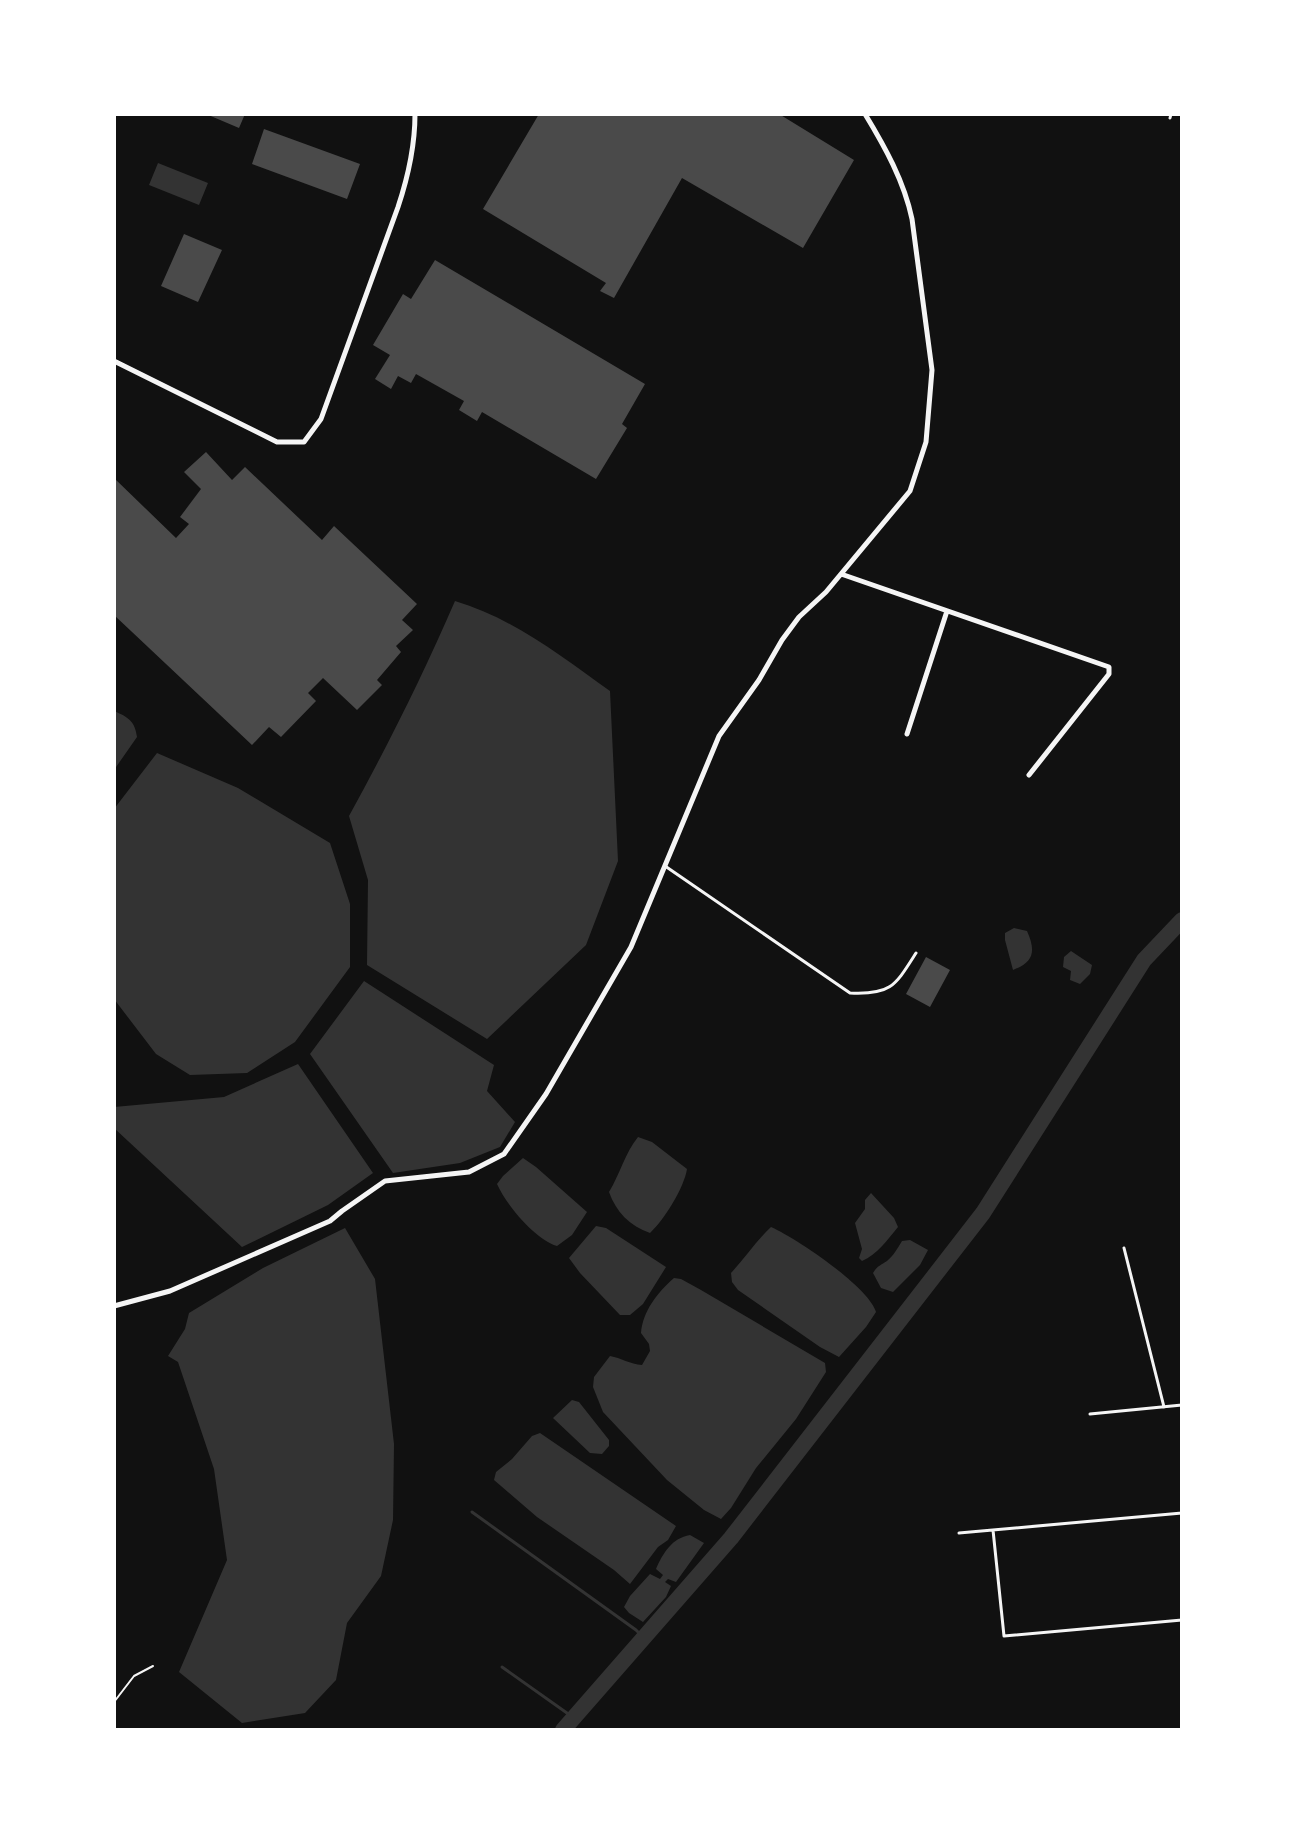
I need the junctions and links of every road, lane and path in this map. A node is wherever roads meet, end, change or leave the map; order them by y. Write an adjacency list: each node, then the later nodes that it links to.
1 (415, 114): 3 (street)
2 (865, 114): 4 (street)
3 (114, 361)
4 (841, 574): 5 (street); 8 (street)
5 (947, 611): 6 (street); 7 (street)
6 (907, 734)
7 (1029, 775)
8 (665, 866): 9 (lane); 11 (street)
9 (916, 953)
10 (1124, 1248): 13 (lane)
11 (114, 1306)
12 (1182, 1405): 13 (lane)
13 (1164, 1407): 14 (lane)
14 (1090, 1414)
15 (1182, 1513): 16 (lane)
16 (993, 1530): 17 (lane); 18 (lane)
17 (959, 1533)
18 (1182, 1620)
19 (153, 1666): 20 (path)
20 (114, 1702)

